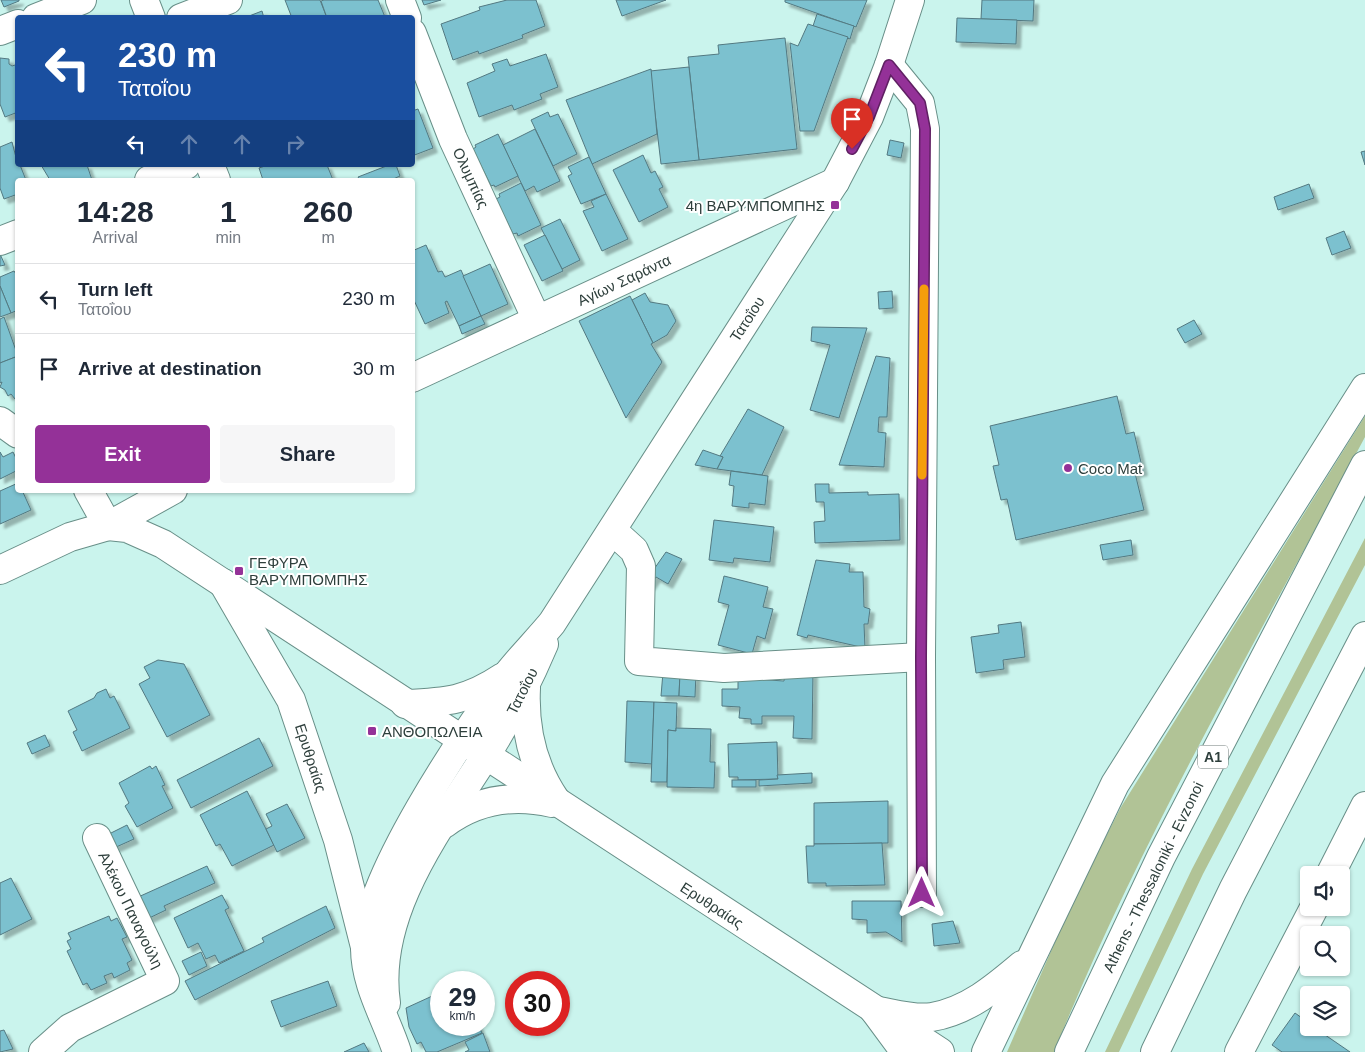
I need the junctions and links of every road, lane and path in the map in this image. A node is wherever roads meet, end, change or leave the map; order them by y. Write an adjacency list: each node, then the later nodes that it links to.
1 (82, 0): 6 (main road)
2 (144, 0): 7 (main road)
3 (228, 0): 8 (main road)
4 (400, 0): 9 (main road)
5 (910, 0): 13 (main road, Τατοΐου)
6 (44, 15)
7 (150, 15)
8 (190, 15)
9 (406, 15)
10 (15, 25): 11 (main road)
11 (0, 31)
12 (415, 41): 19 (main road, Ολυμπίας)
13 (889, 65): 16 (main road, Τατοΐου); 32 (main road)
14 (181, 167): 15 (main road)
15 (154, 178)
16 (835, 182): 19 (main road, Αγίων Σαράντα); 28 (main road, Τατοΐου)
17 (15, 235): 18 (main road)
18 (0, 241)
19 (537, 320): 20 (main road, Αγίων Σαράντα)
20 (415, 377)
21 (1365, 388): 45 (main road)
22 (0, 421): 23 (main road)
23 (15, 432)
24 (1365, 466): 52 (main road, Athens - Thessaloniki - Evzonoi / Α1)
25 (90, 493): 27 (main road)
26 (167, 493): 27 (main road)
27 (108, 526): 29 (main road); 30 (main road, Ερυθραίας)
28 (613, 531): 32 (main road); 33 (main road, Τατοΐου)
29 (0, 570)
30 (223, 583): 34 (main road, Ερυθραίας); 44 (main road, Ερυθραίας)
31 (1365, 636): 53 (main road)
32 (921, 657): 42 (main road)
33 (517, 680): 34 (main road); 35 (main road, Τατοΐου); 36 (main road, Τατοΐου); 37 (main road)
34 (405, 704): 35 (main road, Ερυθραίας)
35 (463, 742): 36 (main road, Ερυθραίας); 44 (main road, Ερυθραίας)
36 (485, 757): 37 (main road, Ερυθραίας); 39 (main road, Ερυθραίας)
37 (558, 804): 39 (main road); 46 (main road, Ερυθραίας)
38 (1365, 806): 41 (main road)
39 (435, 832): 47 (main road, Ερυθραίας)
40 (97, 838): 48 (main road, Αλέκου Παναγούλη)
41 (1335, 866)
42 (922, 893)
43 (1310, 916): 54 (main road)
44 (365, 947): 47 (main road, Ερυθραίας)
45 (1029, 959): 46 (main road); 51 (main road)
46 (874, 1010): 49 (main road); 50 (main road, Ερυθραίας)
47 (393, 1039)
48 (43, 1052)
49 (905, 1052)
50 (940, 1052)
51 (986, 1052)
52 (1069, 1052)
53 (1155, 1052)
54 (1239, 1052)

